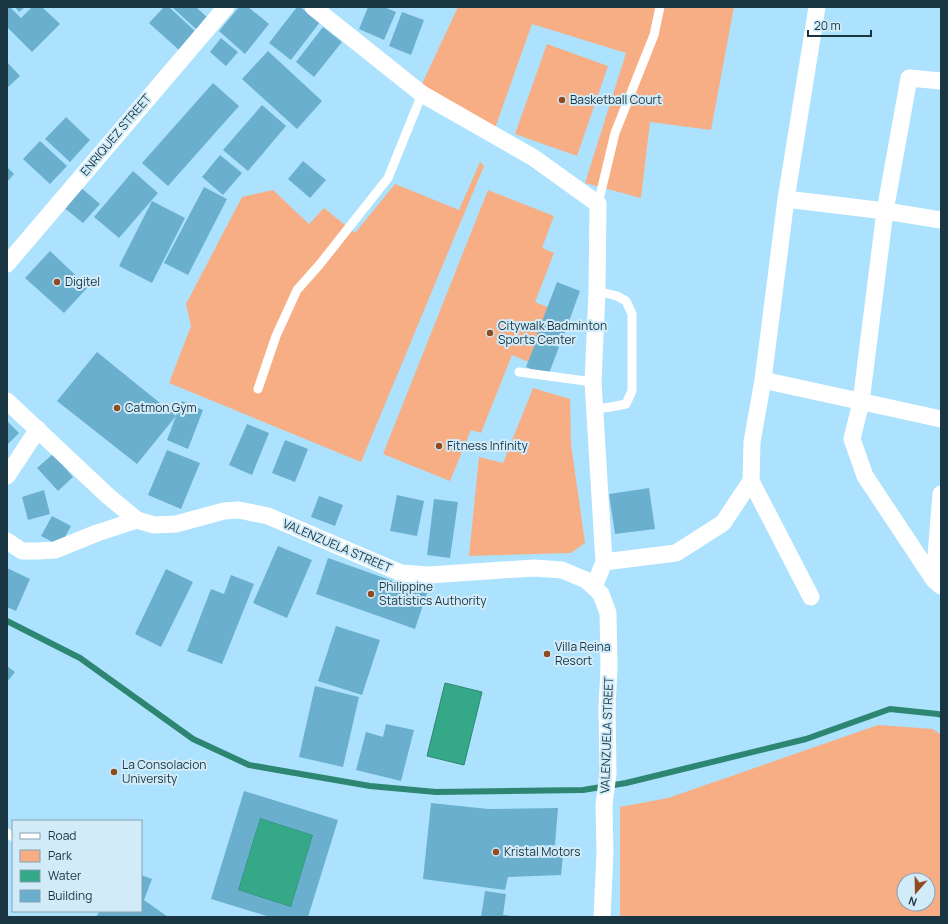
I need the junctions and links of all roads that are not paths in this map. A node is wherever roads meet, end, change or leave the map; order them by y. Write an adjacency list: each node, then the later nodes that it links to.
1 (226, 7): 11 (street, ENRIQUEZ STREET)
2 (313, 7): 6 (street)
3 (660, 7): 8 (lane)
4 (817, 7): 7 (street)
5 (941, 81): 9 (street)
6 (422, 94): 8 (street); 16 (lane)
7 (786, 200): 9 (street); 14 (street)
8 (598, 204): 12 (street)
9 (886, 212): 10 (street); 18 (street)
10 (941, 220)
11 (7, 264)
12 (597, 290): 15 (street); 19 (lane)
13 (519, 372): 15 (lane)
14 (763, 380): 18 (street); 23 (street)
15 (593, 382): 19 (street)
16 (258, 389)
17 (7, 401): 21 (street, VALENZUELA STREET)
18 (862, 402): 20 (street); 28 (street)
19 (594, 409): 27 (street)
20 (941, 419)
21 (38, 429): 22 (street); 25 (street, VALENZUELA STREET)
22 (7, 476)
23 (751, 481): 27 (street); 30 (street)
24 (941, 495): 28 (street)
25 (137, 520): 26 (street); 29 (street, VALENZUELA STREET)
26 (7, 541)
27 (604, 562): 29 (street)
28 (938, 583)
29 (594, 587): 31 (street, VALENZUELA STREET)
30 (811, 597)
31 (602, 917)

